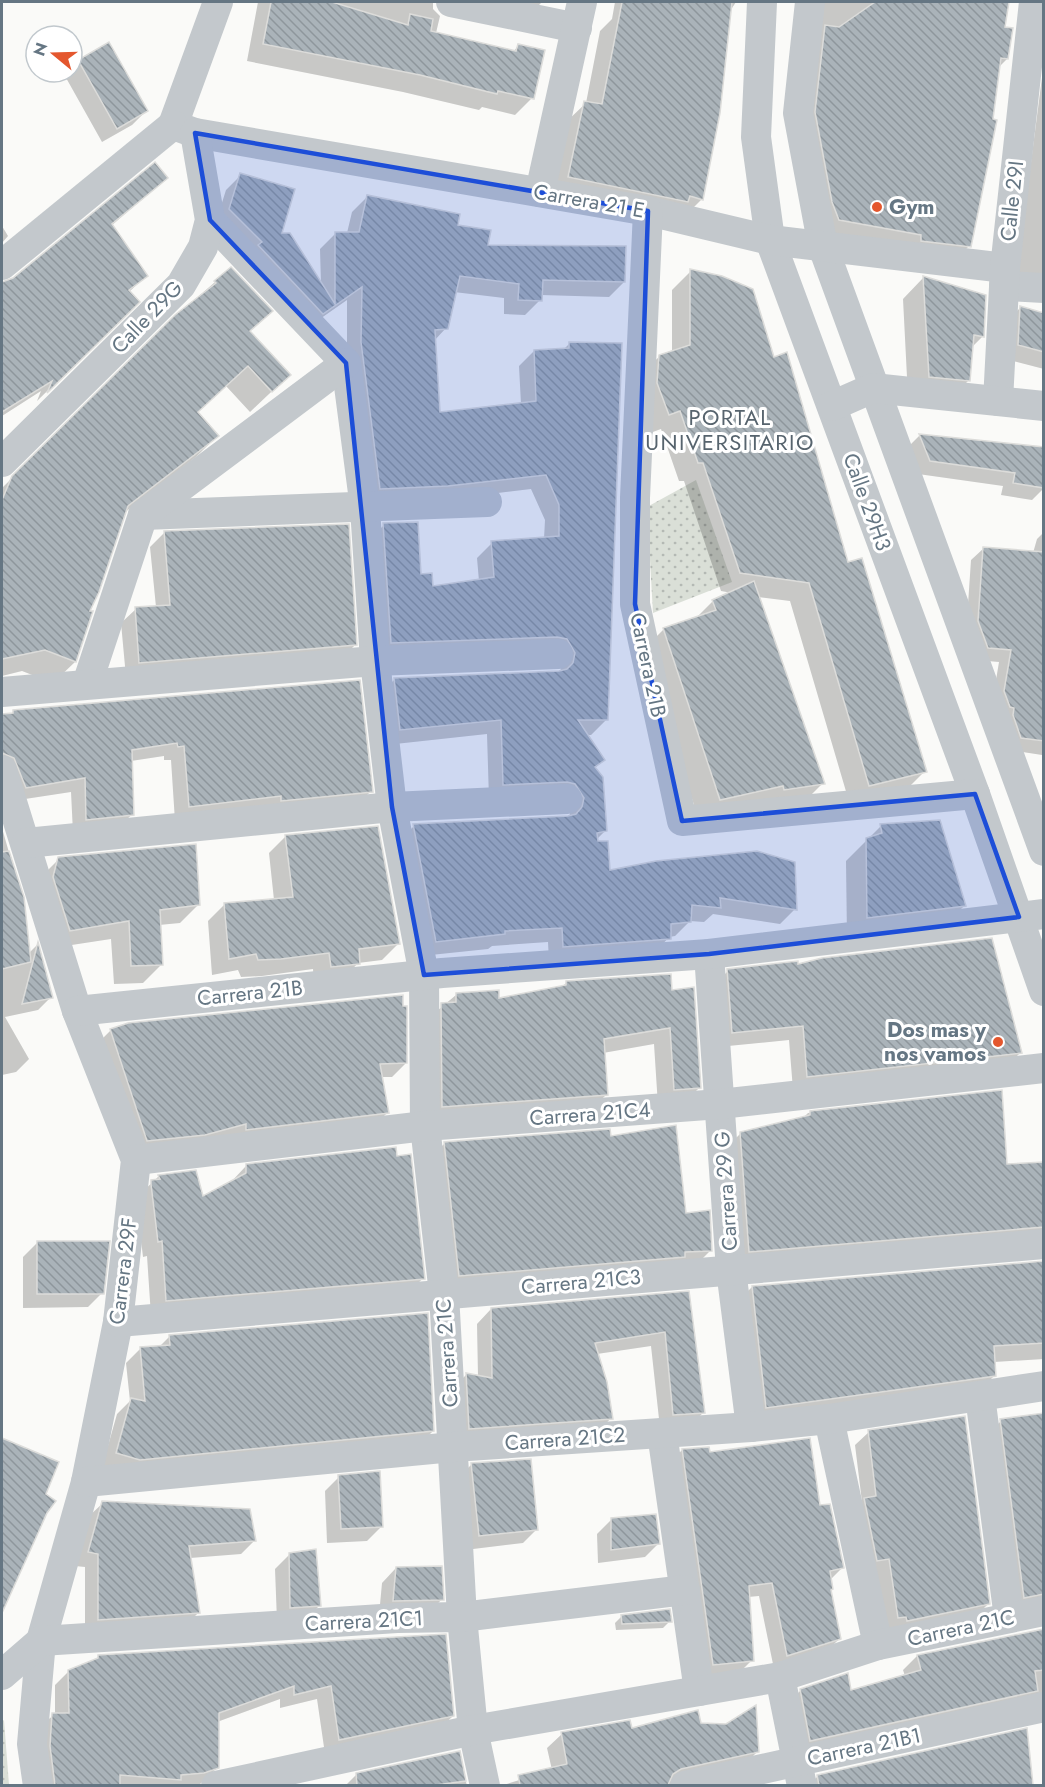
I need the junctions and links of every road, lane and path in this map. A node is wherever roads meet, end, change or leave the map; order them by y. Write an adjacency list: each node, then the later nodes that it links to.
1 (218, 2): 7 (street)
2 (451, 2): 6 (street)
3 (762, 2): 11 (street, Calle 29H3)
4 (810, 2): 12 (street)
5 (1034, 2): 14 (street, Calle 29I)
6 (580, 15): 8 (street)
7 (184, 129): 8 (street, Carrera 21 E); 10 (street, Calle 29G); 13 (street)
8 (540, 192): 9 (street, Carrera 21 E)
9 (648, 211): 11 (street, Carrera 21 E); 30 (street, Carrera 21B)
10 (210, 220): 16 (street); 21 (street, Calle 29G)
11 (770, 240): 12 (street, Carrera 21 E); 19 (street, Calle 29H3)
12 (823, 247): 14 (street, Carrera 21 E); 17 (street)
13 (2, 265)
14 (1004, 277): 15 (street, Carrera 21 E); 18 (street, Calle 29I)
15 (1044, 288)
16 (346, 363): 23 (street); 24 (street)
17 (873, 388): 18 (street); 19 (street); 31 (street)
18 (998, 400): 20 (street)
19 (832, 406): 30 (street, Calle 29H3)
20 (1044, 406)
21 (2, 462)
22 (487, 502): 23 (street)
23 (365, 508): 24 (street); 26 (street)
24 (142, 515): 27 (street)
25 (558, 654): 26 (street)
26 (375, 662): 27 (street); 33 (street)
27 (87, 684): 28 (street)
28 (2, 692)
29 (2, 770): 34 (street, Carrera 29F)
30 (975, 794): 36 (street, Calle 29H3)
31 (1034, 795): 35 (street)
32 (567, 799): 33 (street)
33 (392, 807): 34 (street); 38 (street)
34 (26, 843): 40 (street, Carrera 29F)
35 (1044, 851)
36 (1031, 915): 37 (street, Carrera 21B); 39 (street, Calle 29H3)
37 (709, 954): 38 (street, Carrera 21B); 42 (street, Carrera 29 G)
38 (424, 975): 40 (street, Carrera 21B); 43 (street, Carrera 21C)
39 (1044, 991)
40 (76, 1011): 44 (street, Carrera 29F)
41 (1044, 1068): 42 (street, Carrera 21C4)
42 (720, 1104): 43 (street, Carrera 21C4); 46 (street, Carrera 29 G)
43 (425, 1126): 44 (street, Carrera 21C4); 47 (street, Carrera 21C)
44 (136, 1160): 48 (street, Carrera 29F)
45 (1044, 1244): 46 (street, Carrera 21C3)
46 (731, 1270): 47 (street, Carrera 21C3); 52 (street, Carrera 29 G)
47 (444, 1294): 48 (street, Carrera 21C3); 54 (street, Carrera 21C)
48 (118, 1322): 55 (street, Carrera 29F)
49 (1044, 1386): 50 (street, Carrera 21C2)
50 (980, 1395): 51 (street, Carrera 21C2); 59 (street)
51 (829, 1419): 52 (street, Carrera 21C2); 61 (street, Carrera 21C)
52 (751, 1427): 53 (street, Carrera 21C2)
53 (662, 1433): 54 (street, Carrera 21C2); 56 (street)
54 (453, 1447): 55 (street, Carrera 21C2); 58 (street, Carrera 21C)
55 (86, 1482): 60 (street, Carrera 29F)
56 (685, 1590): 58 (street, Carrera 21C1); 64 (street)
57 (1044, 1611): 59 (street, Carrera 21C)
58 (462, 1617): 60 (street, Carrera 21C1); 66 (street, Carrera 21C)
59 (1009, 1618): 61 (street, Carrera 21C)
60 (41, 1641): 62 (street); 68 (street, Carrera 29F)
61 (878, 1645): 63 (street, Carrera 21C)
62 (2, 1675)
63 (780, 1677): 64 (street, Carrera 21C); 67 (street)
64 (699, 1691): 66 (street, Carrera 21C)
65 (1044, 1707): 67 (street, Carrera 21B1)
66 (473, 1730): 69 (street, Carrera 21C); 70 (street, Carrera 21C)
67 (800, 1773): 71 (street, Carrera 21B1)
68 (38, 1785)
69 (216, 1785)
70 (485, 1785)
71 (685, 1785)

